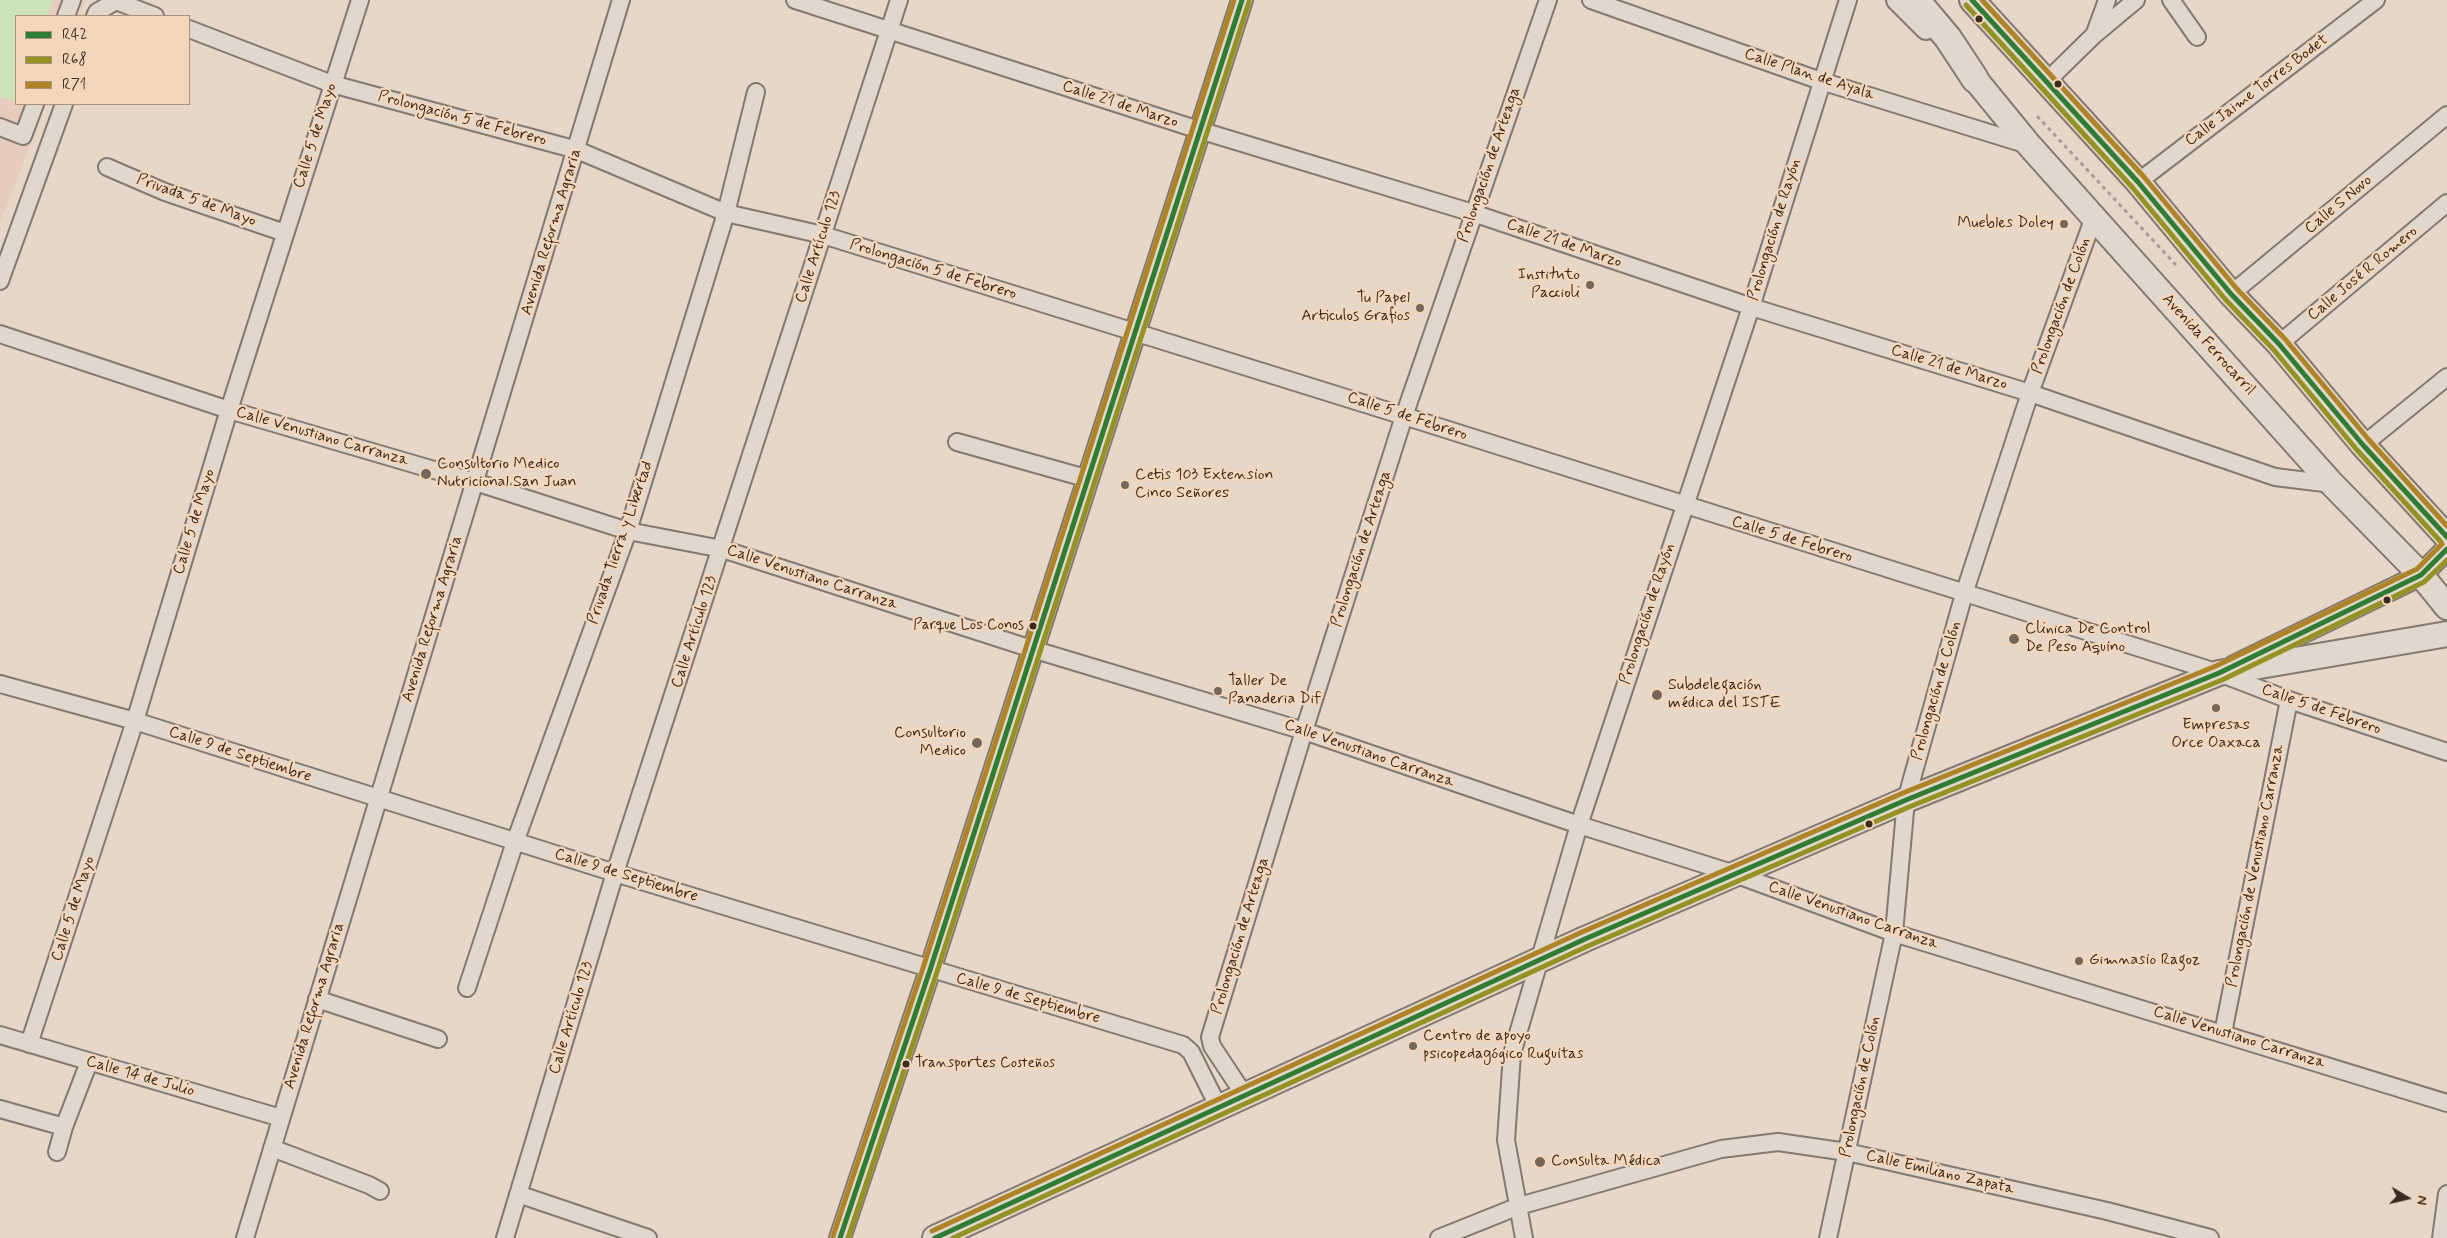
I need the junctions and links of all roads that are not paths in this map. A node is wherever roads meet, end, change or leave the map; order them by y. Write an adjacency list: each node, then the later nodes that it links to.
1 (72, 0): 17 (street)
2 (360, 0): 27 (street, Calle 5 de Mayo)
3 (621, 0): 35 (street, Avenida Reforma Agraria)
4 (796, 0): 21 (street, Calle 21 de Marzo)
5 (899, 0): 21 (street, Calle Artículo 123)
6 (1242, 0): 33 (street)
7 (1548, 0): 40 (street, Prolongación de Arteaga)
8 (1591, 0): 25 (street, Calle Plan de Ayala)
9 (1848, 0): 25 (street, Prolongación de Rayón)
10 (1898, 0): 24 (street, Avenida Ferrocarril)
11 (1916, 0): 24 (main road, Avenida Ferrocarril)
12 (1972, 0): 26 (main road)
13 (2107, 0): 22 (street)
14 (2136, 0): 22 (street)
15 (2171, 0): 23 (street)
16 (2376, 0): 37 (street, Calle Jaime Torres Bodet)
17 (66, 15)
18 (95, 15): 19 (street)
19 (151, 15)
20 (190, 29): 27 (street, Prolongación 5 de Febrero)
21 (890, 30): 33 (street, Calle 21 de Marzo); 43 (street, Calle Artículo 123)
22 (2094, 35): 26 (street)
23 (2197, 37)
24 (1975, 79): 34 (main road, Avenida Ferrocarril)
25 (1821, 81): 34 (street, Calle Plan de Ayala); 46 (street, Prolongación de Rayón)
26 (2047, 81): 37 (main road)
27 (332, 84): 35 (street, Prolongación 5 de Febrero); 42 (street, Calle 5 de Mayo)
28 (756, 92): 39 (street, Privada Tierra y Libertad)
29 (35, 105): 32 (street)
30 (64, 105): 44 (street)
31 (2447, 115): 45 (street, Calle S Novo)
32 (0, 127)
33 (1199, 130): 40 (street, Calle 21 de Marzo); 47 (street)
34 (2029, 145): 41 (main road, Avenida Ferrocarril)
35 (577, 150): 39 (street, Prolongación 5 de Febrero); 57 (street, Avenida Reforma Agraria)
36 (107, 167): 42 (street, Privada 5 de Mayo)
37 (2138, 182): 45 (main road)
38 (2447, 203): 49 (street, Calle José R Romero)
39 (726, 213): 43 (street, Prolongación 5 de Febrero); 60 (street, Privada Tierra y Libertad)
40 (1473, 213): 46 (street, Calle 21 de Marzo); 53 (street, Prolongación de Arteaga)
41 (2094, 217): 51 (street, Prolongación de Colón); 58 (main road, Avenida Ferrocarril)
42 (285, 233): 52 (street, Calle 5 de Mayo)
43 (823, 236): 47 (street, Prolongación 5 de Febrero); 62 (street, Calle Artículo 123)
44 (0, 281)
45 (2231, 294): 49 (main road)
46 (1751, 307): 51 (street, Calle 21 de Marzo); 59 (street, Prolongación de Rayón)
47 (1136, 333): 53 (street, Calle 5 de Febrero); 56 (street)
48 (0, 334): 52 (street, Calle Venustiano Carranza)
49 (2279, 344): 55 (main road)
50 (2447, 377): 55 (street)
51 (2030, 393): 58 (street, Calle 21 de Marzo); 65 (street, Prolongación de Colón)
52 (229, 410): 57 (street, Calle Venustiano Carranza); 72 (street, Calle 5 de Mayo)
53 (1404, 416): 59 (street, Calle 5 de Febrero); 73 (street, Prolongación de Arteaga)
54 (957, 442): 56 (street)
55 (2363, 444): 61 (main road)
56 (1089, 479): 68 (street)
57 (475, 482): 60 (street, Calle Venustiano Carranza); 75 (street, Avenida Reforma Agraria)
58 (2332, 484): 64 (main road, Avenida Ferrocarril)
59 (1684, 506): 65 (street, Calle 5 de Febrero); 77 (street, Prolongación de Rayón)
60 (628, 530): 62 (street, Calle Venustiano Carranza); 78 (street, Privada Tierra y Libertad)
61 (2447, 538)
62 (722, 549): 68 (street, Calle Venustiano Carranza); 79 (street, Calle Artículo 123)
63 (2447, 549): 64 (street)
64 (2421, 575): 66 (main road, Avenida Ferrocarril); 69 (street)
65 (1964, 594): 69 (street, Calle 5 de Febrero); 76 (street, Prolongación de Colón)
66 (2447, 607)
67 (2447, 634): 69 (main road)
68 (1032, 649): 73 (street, Calle Venustiano Carranza); 83 (street)
69 (2219, 673): 71 (street, Calle 5 de Febrero); 76 (main road)
70 (0, 684): 72 (street, Calle 9 de Septiembre)
71 (2288, 700): 74 (street, Calle 5 de Febrero); 86 (street, Prolongación de Venustiano Carranza)
72 (135, 721): 75 (street, Calle 9 de Septiembre); 89 (street, Calle 5 de Mayo)
73 (1304, 731): 77 (street, Calle Venustiano Carranza); 91 (street, Prolongación de Arteaga)
74 (2447, 752)
75 (378, 799): 78 (street, Calle 9 de Septiembre); 85 (street, Avenida Reforma Agraria)
76 (1906, 800): 80 (main road); 81 (street, Prolongación de Colón)
77 (1578, 825): 80 (street, Calle Venustiano Carranza); 82 (street, Prolongación de Rayón)
78 (515, 842): 79 (street, Calle 9 de Septiembre); 84 (street, Privada Tierra y Libertad)
79 (615, 873): 83 (street, Calle 9 de Septiembre); 101 (street, Calle Artículo 123)
80 (1734, 874): 81 (street, Calle Venustiano Carranza); 82 (main road)
81 (1894, 934): 86 (street, Calle Venustiano Carranza); 99 (street, Prolongación de Colón)
82 (1538, 961): 91 (main road); 103 (street, Prolongación de Rayón)
83 (930, 970): 93 (street, Calle 9 de Septiembre); 107 (street)
84 (467, 988)
85 (317, 999): 88 (street); 95 (street, Avenida Reforma Agraria)
86 (2223, 1033): 92 (street, Calle Venustiano Carranza)
87 (0, 1035): 89 (street, Calle 14 de Julio)
88 (438, 1039)
89 (29, 1044): 90 (street, Calle 14 de Julio)
90 (89, 1062): 95 (street, Calle 14 de Julio); 96 (street)
91 (1245, 1096): 93 (main road)
92 (2447, 1103)
93 (1219, 1108): 108 (main road)
94 (0, 1109): 96 (street)
95 (281, 1118): 97 (street, Avenida Reforma Agraria)
96 (64, 1127): 98 (street)
97 (272, 1148): 100 (street); 104 (street, Avenida Reforma Agraria)
98 (57, 1152)
99 (1847, 1152): 103 (street, Calle Emiliano Zapata); 111 (street, Prolongación de Colón); 112 (street, Calle Emiliano Zapata)
100 (380, 1191)
101 (518, 1194): 105 (street, Calle Artículo 123); 106 (street)
102 (2447, 1194): 113 (street)
103 (1519, 1206): 109 (street, Calle Emiliano Zapata); 110 (street, Prolongación de Rayón)
104 (245, 1238)
105 (505, 1238)
106 (648, 1238)
107 (840, 1238)
108 (935, 1238)
109 (1440, 1238)
110 (1524, 1238)
111 (1828, 1238)
112 (2210, 1238)
113 (2441, 1238)

